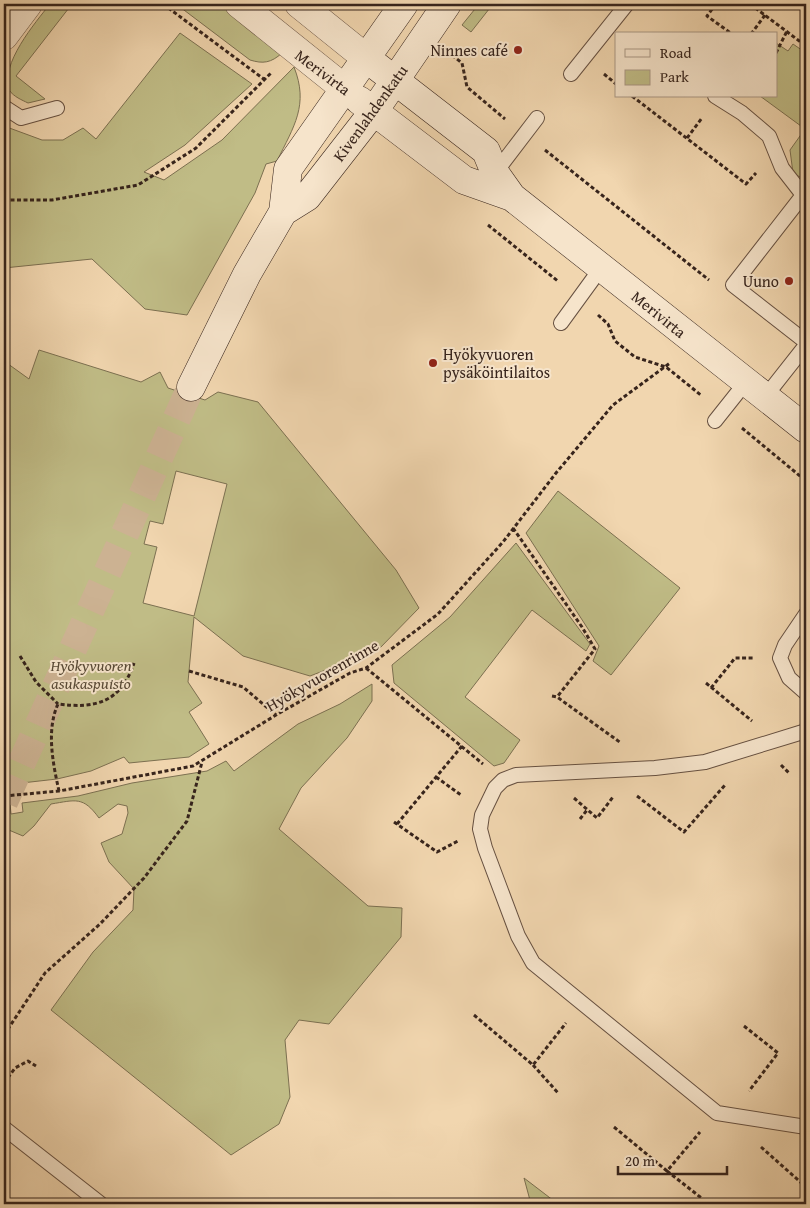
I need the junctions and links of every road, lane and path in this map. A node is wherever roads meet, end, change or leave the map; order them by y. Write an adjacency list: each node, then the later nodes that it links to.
1 (28, 4): 14 (street)
2 (163, 4): 22 (path)
3 (239, 4): 16 (street, Merivirta)
4 (299, 4): 19 (street, Merivirta)
5 (404, 4): 19 (street, Kivenlahdenkatu)
6 (447, 4): 23 (street, Kivenlahdenkatu)
7 (627, 4): 21 (lane)
8 (716, 4): 12 (path)
9 (750, 4): 10 (path)
10 (765, 15): 11 (path); 13 (path)
11 (787, 31): 15 (path); 17 (path)
12 (729, 32)
13 (752, 32)
14 (4, 36)
15 (806, 46)
16 (292, 48): 22 (path); 25 (street, Merivirta)
17 (778, 49)
18 (448, 52): 33 (path)
19 (366, 58): 23 (street, Merivirta); 25 (street, Kivenlahdenkatu)
20 (602, 72): 24 (path)
21 (571, 74)
22 (265, 80): 38 (path)
23 (395, 80): 30 (street, Kivenlahdenkatu); 36 (street, Merivirta)
24 (615, 83)
25 (345, 89): 30 (street, Merivirta); 39 (street, Kivenlahdenkatu)
26 (635, 98): 34 (path)
27 (718, 98): 43 (lane)
28 (4, 107): 29 (lane)
29 (57, 108)
30 (374, 111): 37 (street, Merivirta); 39 (street, Kivenlahdenkatu)
31 (703, 116): 34 (path)
32 (537, 118): 33 (lane)
33 (525, 134): 36 (lane); 41 (path)
34 (686, 138): 35 (path)
35 (761, 166)
36 (495, 173): 37 (street, Merivirta)
37 (512, 197): 40 (street, Merivirta)
38 (4, 200)
39 (283, 212): 45 (street, Kivenlahdenkatu)
40 (601, 268): 42 (lane); 46 (street, Merivirta)
41 (711, 282)
42 (561, 323)
43 (806, 343): 46 (lane)
44 (666, 367): 49 (path, Hyökyvuorenrinne)
45 (191, 387)
46 (755, 389): 47 (lane); 48 (street, Merivirta)
47 (715, 421)
48 (806, 429)
49 (513, 528): 54 (path, Hyökyvuorenrinne); 60 (path)
50 (806, 614): 58 (lane)
51 (20, 656): 61 (path)
52 (735, 658): 57 (path)
53 (134, 663): 61 (path)
54 (366, 668): 62 (path, Hyökyvuorenrinne); 65 (path)
55 (189, 671): 62 (path)
56 (706, 683): 57 (path)
57 (711, 688): 64 (path)
58 (806, 693)
59 (552, 696): 60 (path)
60 (557, 697): 68 (path)
61 (58, 704): 73 (path)
62 (276, 715): 66 (path, Hyökyvuorenrinne)
63 (806, 731): 64 (lane)
64 (776, 740): 68 (lane)
65 (462, 746): 70 (path); 71 (path)
66 (202, 762): 73 (path, Hyökyvuorenrinne); 85 (path)
67 (780, 766): 69 (path)
68 (655, 768): 71 (lane)
69 (790, 774)
70 (436, 777): 75 (path); 81 (path)
71 (503, 780): 81 (lane)
72 (729, 780): 76 (path)
73 (59, 791): 77 (path, Hyökyvuorenrinne)
74 (618, 792): 79 (path)
75 (466, 794)
76 (636, 795)
77 (4, 796)
78 (587, 810): 80 (path)
79 (597, 818)
80 (580, 819)
81 (480, 829): 82 (lane)
82 (582, 1003): 86 (path); 90 (lane)
83 (474, 1015): 86 (path)
84 (744, 1026): 91 (path)
85 (4, 1036)
86 (533, 1065): 89 (path)
87 (36, 1066): 88 (path)
88 (4, 1083)
89 (559, 1094)
90 (716, 1113): 91 (lane); 95 (path)
91 (738, 1117): 93 (lane); 96 (path)
92 (614, 1126): 95 (path)
93 (806, 1127)
94 (4, 1128): 98 (lane)
95 (667, 1171): 97 (path)
96 (805, 1185)
97 (704, 1200)
98 (101, 1204)

